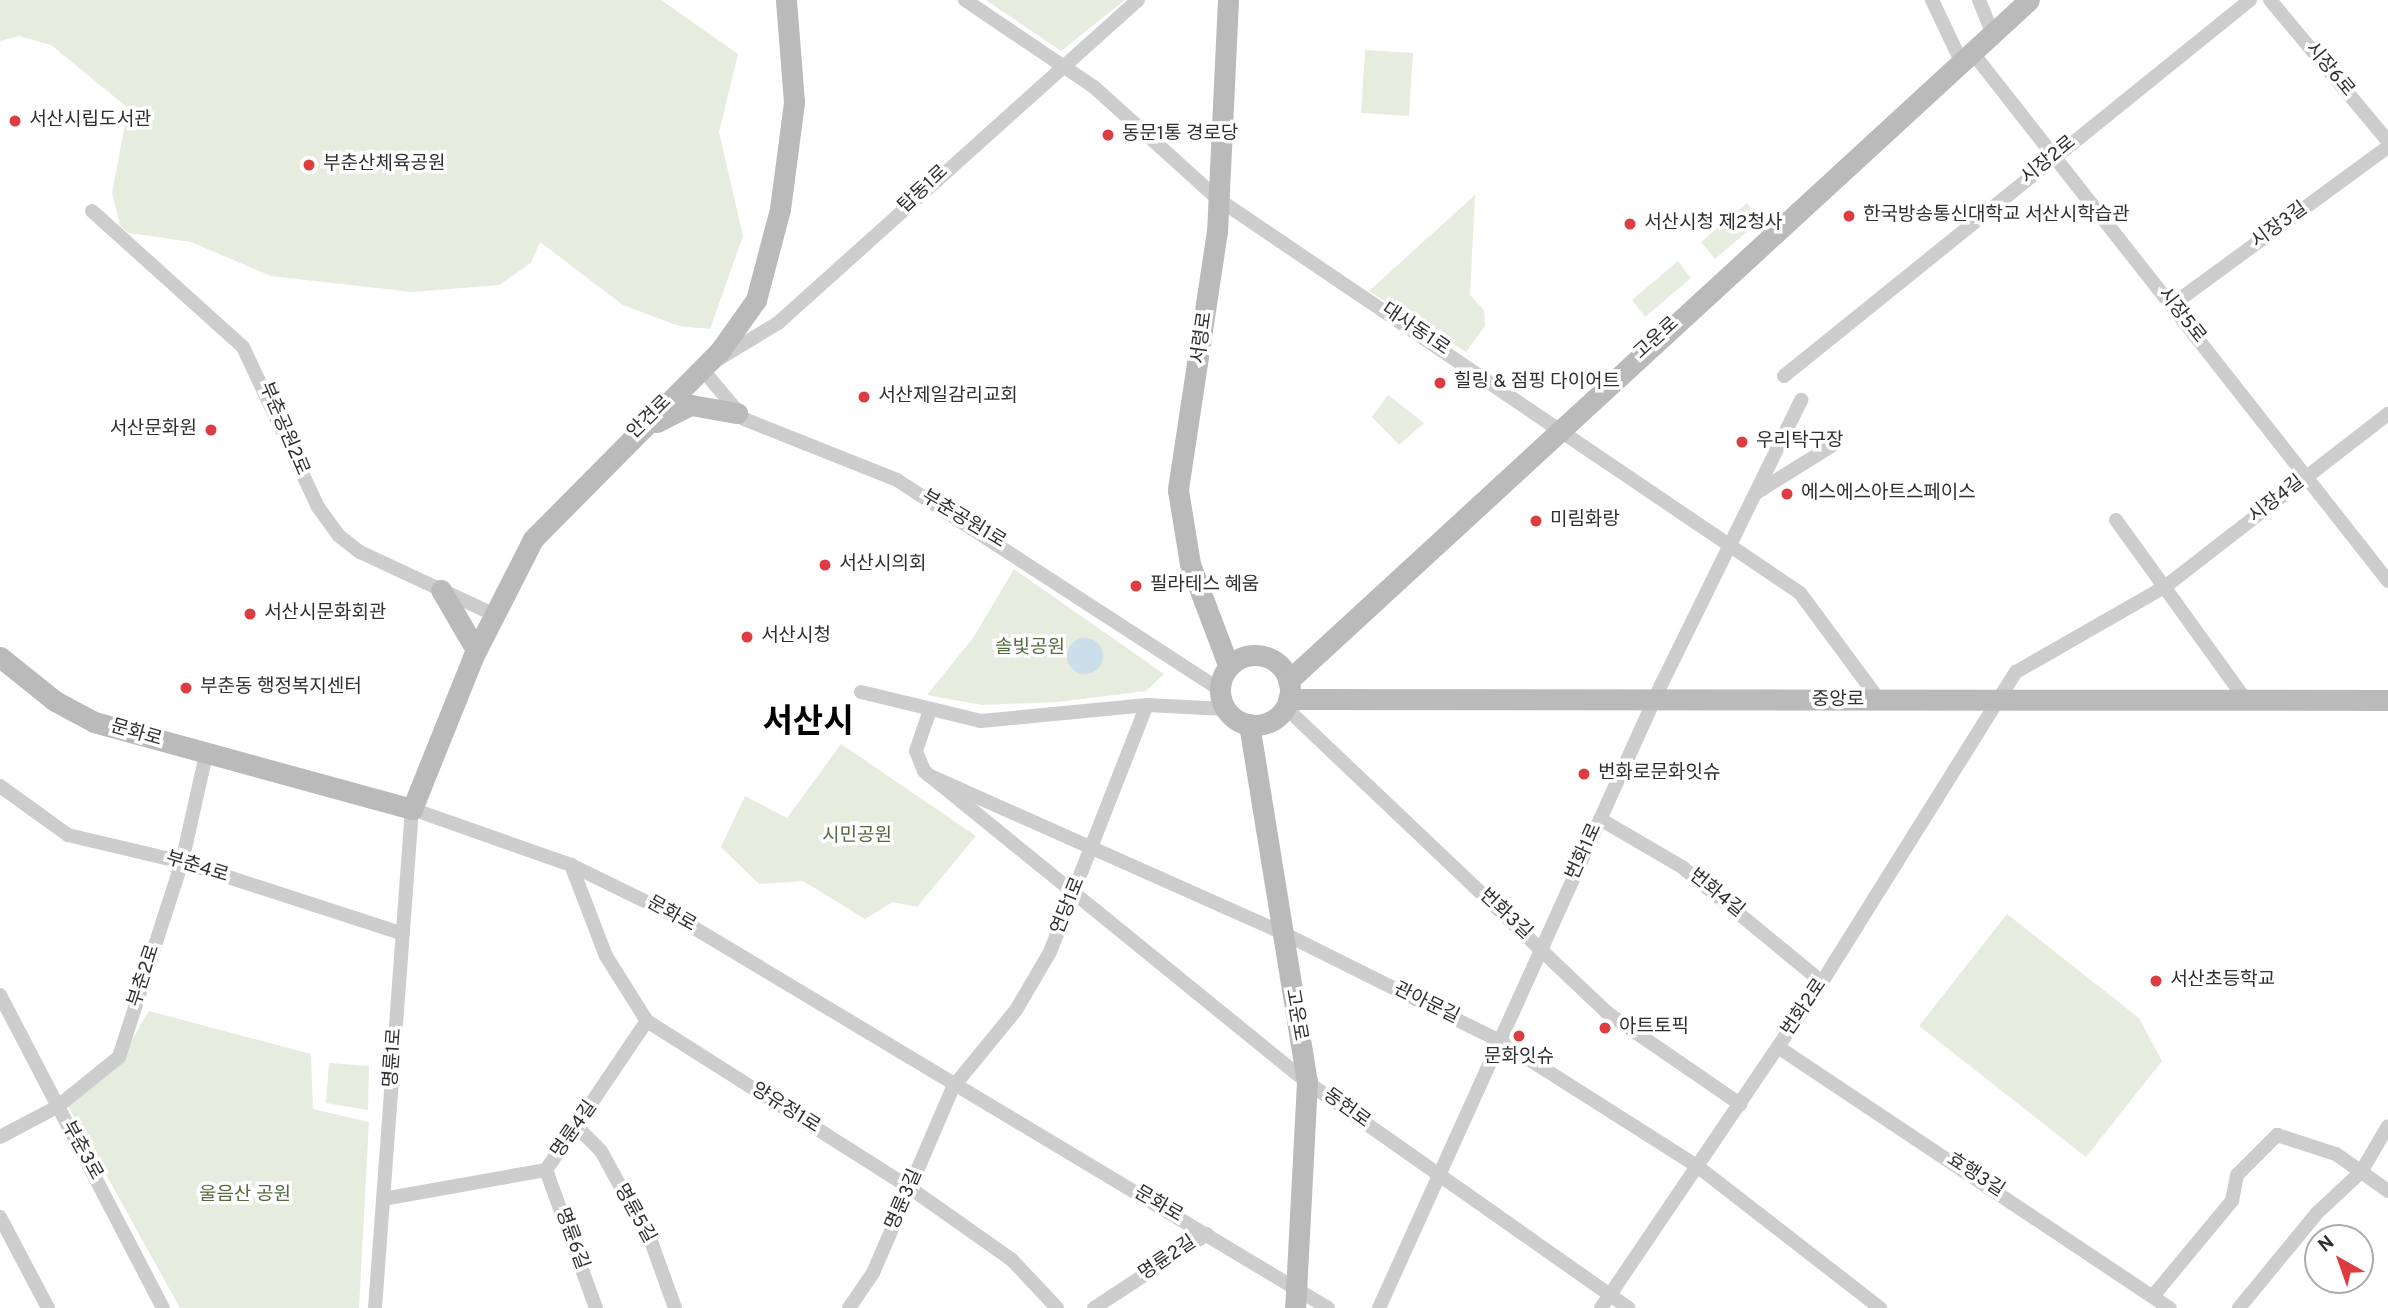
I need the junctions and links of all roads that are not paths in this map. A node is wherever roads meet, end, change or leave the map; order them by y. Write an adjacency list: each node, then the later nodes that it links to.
1 (786, 0): 19 (street, 안견로)
2 (965, 0): 12 (street, 대사동1로)
3 (1138, 0): 12 (street, 탑동1로)
4 (1228, 0): 16 (street, 서령로)
5 (1932, 0): 11 (street, 시장5로)
6 (1979, 0): 10 (street)
7 (2029, 0): 10 (street, 고운로)
8 (2250, 0): 15 (street, 시장2로)
9 (2270, 0): 13 (street, 시장6로)
10 (1992, 33): 11 (street, 고운로)
11 (1966, 57): 15 (street, 시장5로); 25 (street, 고운로)
12 (1064, 65): 16 (street, 대사동1로); 19 (street, 탑동1로)
13 (2388, 141)
14 (2388, 147): 18 (street, 시장3길)
15 (2056, 156): 18 (street, 시장5로); 20 (street, 시장2로)
16 (1218, 199): 25 (street, 대사동1로); 37 (street, 서령로)
17 (92, 211): 33 (street, 부춘공원2로)
18 (2172, 305): 27 (street, 시장5로)
19 (702, 369): 22 (street, 부춘공원1로); 24 (street, 안견로)
20 (1784, 376)
21 (1801, 400): 28 (street, 번화1로)
22 (737, 413): 24 (street); 41 (street, 부춘공원1로)
23 (2388, 414): 27 (street, 시장4길)
24 (643, 424): 34 (street, 안견로)
25 (1562, 428): 30 (street, 대사동1로); 39 (street, 고운로)
26 (1833, 444): 28 (street)
27 (2307, 477): 31 (street, 시장5로); 32 (street, 시장4길)
28 (1755, 494): 30 (street, 번화1로)
29 (2116, 520): 32 (street)
30 (1730, 543): 42 (street, 번화1로); 44 (street, 대사동1로)
31 (2388, 581)
32 (2165, 586): 43 (street); 45 (street, 시장4길)
33 (441, 590): 34 (street, 부춘공원2로); 35 (street)
34 (494, 614): 35 (street, 안견로)
35 (476, 650): 52 (street, 안견로)
36 (0, 657): 49 (street, 문화로)
37 (1229, 667): 39 (street); 41 (street)
38 (861, 692): 47 (street)
39 (1287, 696): 42 (street, 중앙로); 48 (street, 고운로); 60 (street, 번화3길)
40 (2388, 699): 43 (street, 중앙로)
41 (1223, 700): 46 (street); 48 (street)
42 (1654, 700): 44 (street, 중앙로); 53 (street, 번화1로)
43 (2246, 700): 45 (street, 중앙로)
44 (1880, 701): 45 (street, 중앙로)
45 (1997, 701): 61 (street, 번화2로)
46 (1147, 705): 47 (street); 54 (street, 연당1로)
47 (929, 713): 50 (street)
48 (1249, 724): 58 (street, 고운로)
49 (206, 755): 52 (street, 문화로); 55 (street, 부춘2로)
50 (928, 775): 54 (street, 관아문길); 57 (street)
51 (0, 786): 55 (street, 부춘4로)
52 (412, 809): 56 (street, 문화로); 59 (street, 명륜1로)
53 (1600, 819): 60 (street, 번화1로); 61 (street, 번화4길)
54 (1091, 850): 57 (street, 연당1로); 58 (street, 관아문길)
55 (182, 862): 59 (street, 부춘4로); 69 (street, 부춘2로)
56 (571, 865): 63 (street, 양유정1로); 67 (street, 문화로)
57 (1076, 894): 66 (street, 동헌로); 67 (street, 연당1로)
58 (1281, 932): 64 (street, 관아문길); 66 (street, 고운로)
59 (403, 934): 79 (street, 명륜1로)
60 (1541, 949): 64 (street, 번화1로); 68 (street, 번화3길)
61 (1822, 982): 65 (street, 번화2로)
62 (0, 995): 69 (street, 부춘3로)
63 (647, 1021): 71 (street, 명륜4길); 77 (street, 양유정1로)
64 (1500, 1041): 73 (street, 관아문길); 76 (street, 번화1로)
65 (1778, 1047): 68 (street, 번화2로); 84 (street, 효행3길)
66 (1307, 1082): 76 (street, 동헌로); 82 (street, 고운로)
67 (953, 1087): 77 (street, 명륜3길); 81 (street, 문화로)
68 (1740, 1104): 73 (street, 번화2로)
69 (57, 1107): 72 (street, 부춘2로); 86 (street, 부춘3로)
70 (2388, 1126): 75 (street)
71 (578, 1128): 74 (street, 명륜4길); 89 (street, 명륜5길)
72 (0, 1137)
73 (1697, 1166): 83 (street, 번화2로); 98 (street, 관아문길)
74 (546, 1170): 79 (street, 명륜4길); 88 (street, 명륜6길)
75 (2361, 1172): 78 (street); 84 (street); 100 (street)
76 (1438, 1176): 83 (street, 동헌로); 95 (street, 번화1로)
77 (911, 1188): 90 (street, 명륜3길); 91 (street, 양유정1로)
78 (2388, 1191)
79 (383, 1199): 87 (street, 명륜1로)
80 (0, 1217): 85 (street)
81 (1206, 1234): 82 (street, 문화로); 92 (street, 명륜2길)
82 (1295, 1285): 93 (street, 고운로); 94 (street, 문화로)
83 (1610, 1295): 96 (street, 번화2로); 97 (street, 동헌로)
84 (2153, 1296): 99 (street, 효행3길)
85 (48, 1308)
86 (163, 1308)
87 (375, 1308)
88 (596, 1308)
89 (675, 1308)
90 (849, 1308)
91 (1057, 1308)
92 (1094, 1308)
93 (1295, 1308)
94 (1328, 1308)
95 (1379, 1308)
96 (1601, 1308)
97 (1628, 1308)
98 (1880, 1308)
99 (2170, 1308)
100 (2239, 1308)

